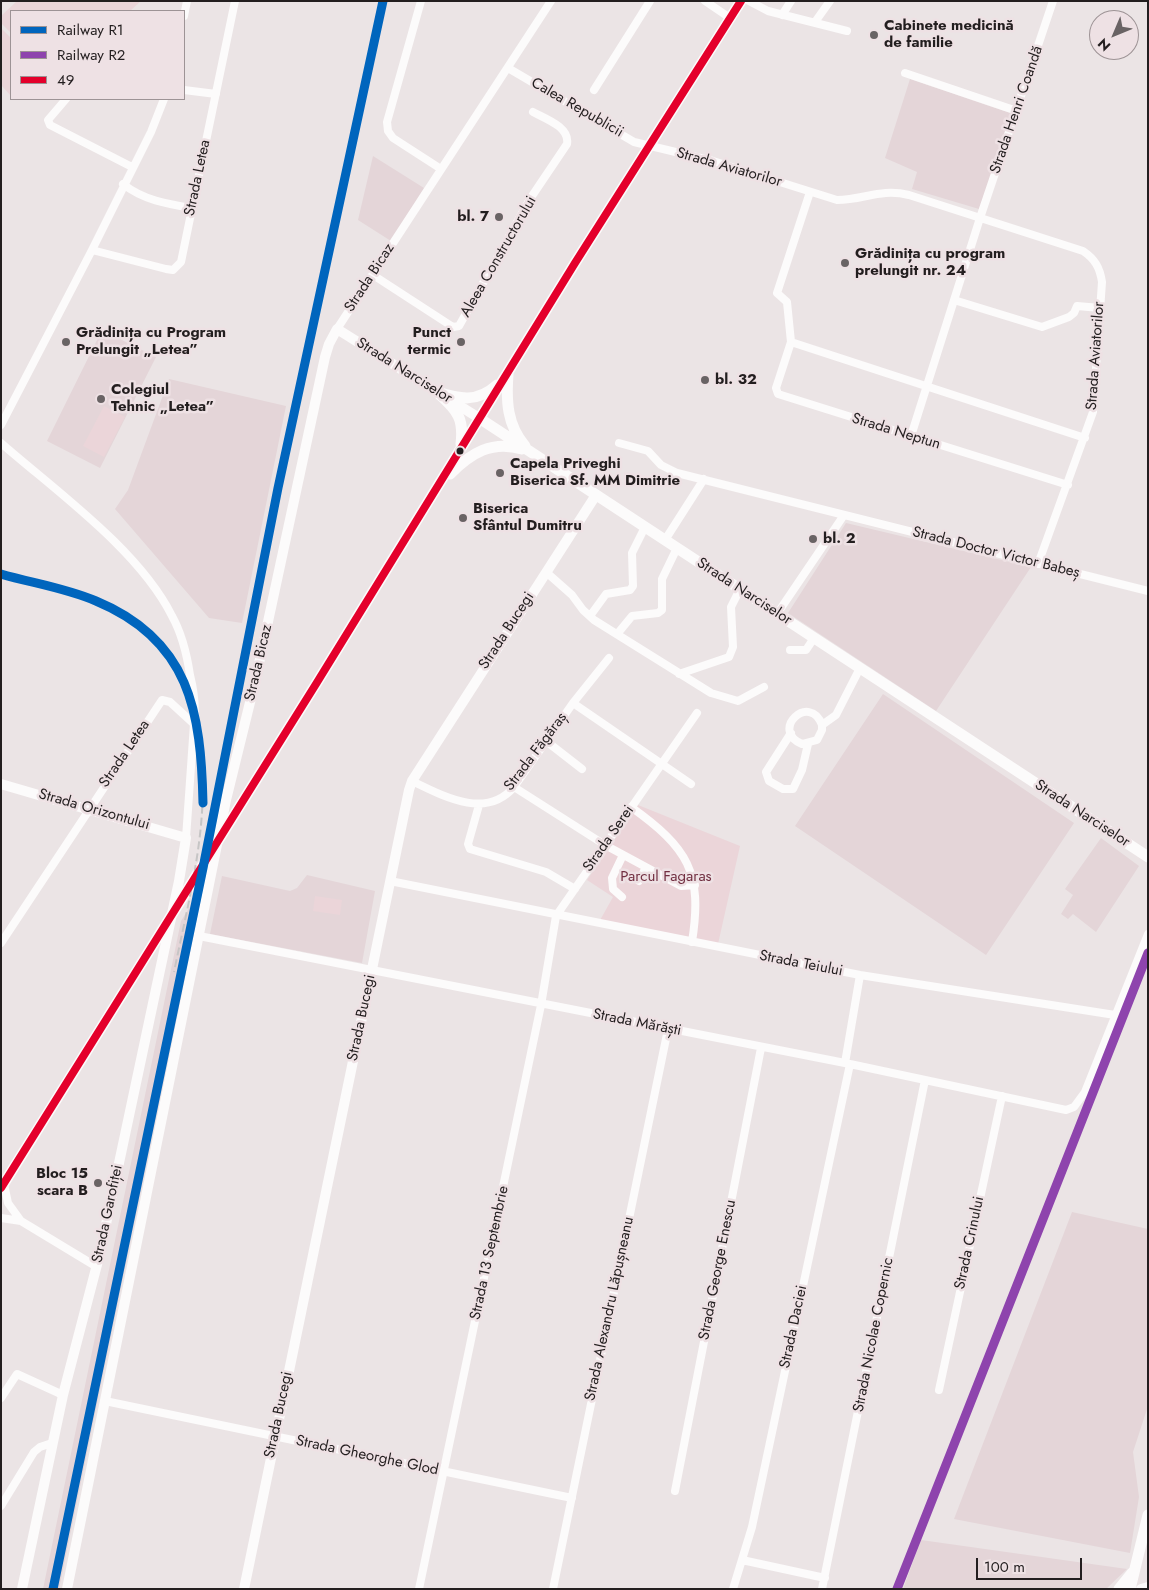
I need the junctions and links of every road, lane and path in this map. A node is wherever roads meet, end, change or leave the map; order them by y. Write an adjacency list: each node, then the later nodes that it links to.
1 (235, 1): 19 (street, Strada Letea)
2 (421, 1): 26 (street)
3 (551, 1): 15 (street, Strada Bicaz)
4 (650, 1): 18 (street)
5 (705, 1): 12 (street)
6 (741, 1): 12 (main road)
7 (749, 1): 11 (street)
8 (791, 1): 11 (street)
9 (830, 1): 13 (street)
10 (1053, 1): 22 (street, Strada Henri Coandă)
11 (782, 15): 13 (street)
12 (730, 18): 24 (main road)
13 (815, 22): 14 (street)
14 (847, 31)
15 (508, 68): 24 (street, Calea Republicii); 26 (street, Strada Bicaz)
16 (905, 74): 22 (street)
17 (185, 90): 19 (street)
18 (594, 90)
19 (216, 94): 29 (street, Strada Letea)
20 (65, 100): 25 (street)
21 (164, 100): 25 (street)
22 (1017, 110): 30 (street, Strada Henri Coandă)
23 (533, 112): 32 (street, Aleea Constructorului)
24 (648, 147): 28 (street, Strada Aviatorilor); 37 (main road)
25 (132, 166): 27 (street)
26 (441, 170): 32 (street, Strada Bicaz)
27 (123, 184): 29 (street); 31 (street)
28 (810, 192): 30 (street, Strada Aviatorilor); 36 (street)
29 (192, 208): 31 (street, Strada Letea)
30 (980, 218): 33 (street); 34 (street, Strada Aviatorilor)
31 (92, 250): 41 (street)
32 (372, 275): 35 (street, Strada Bicaz)
33 (954, 300): 34 (street); 38 (street)
34 (1100, 308): 43 (street, Strada Aviatorilor)
35 (337, 329): 39 (street, Strada Narciselor); 97 (street, Strada Bicaz)
36 (791, 342): 38 (street); 42 (street, Strada Neptun)
37 (505, 376): 39 (main road); 40 (main road); 47 (main road)
38 (926, 387): 42 (street); 43 (street)
39 (437, 392): 40 (street, Strada Narciselor); 46 (main road)
40 (479, 418): 46 (main road); 47 (main road, Strada Narciselor)
41 (1, 425)
42 (911, 436): 49 (street, Strada Neptun)
43 (1084, 438): 49 (street)
44 (1, 443): 71 (street)
45 (619, 443): 48 (street, Strada Doctor Victor Babeș)
46 (460, 449): 50 (main road)
47 (530, 451): 50 (main road); 51 (main road, Strada Narciselor)
48 (704, 480): 52 (street, Strada Doctor Victor Babeș); 54 (street)
49 (1068, 485): 56 (street)
50 (435, 490): 109 (main road)
51 (596, 495): 53 (main road, Strada Narciselor); 57 (street, Strada Bucegi)
52 (844, 515): 56 (street, Strada Doctor Victor Babeș); 60 (street)
53 (645, 528): 54 (main road, Strada Narciselor); 61 (street)
54 (664, 540): 55 (main road, Strada Narciselor)
55 (677, 548): 58 (main road, Strada Narciselor); 62 (street)
56 (1038, 564): 59 (street, Strada Doctor Victor Babeș)
57 (546, 572): 61 (street); 78 (street, Strada Bucegi)
58 (740, 590): 60 (main road, Strada Narciselor); 67 (street)
59 (1148, 591)
60 (777, 614): 63 (main road, Strada Narciselor)
61 (590, 616): 62 (street)
62 (618, 634): 67 (street)
63 (814, 638): 64 (street); 66 (main road, Strada Narciselor)
64 (790, 650)
65 (609, 658): 69 (street, Strada Făgăraș)
66 (860, 668): 72 (street); 88 (main road, Strada Narciselor)
67 (679, 674): 68 (street)
68 (764, 687)
69 (573, 702): 74 (street, Strada Făgăraș); 76 (street, Strada Făgăraș)
70 (697, 713): 76 (street)
71 (194, 724): 84 (street, Strada Letea); 85 (street)
72 (822, 725): 73 (street); 75 (street)
73 (791, 734): 75 (street); 75 (street)
74 (546, 742): 77 (street); 81 (street, Strada Făgăraș)
75 (808, 744)
76 (662, 763): 80 (street, Strada Făgăraș); 83 (street, Strada Serei)
77 (582, 769)
78 (412, 781): 82 (street); 91 (street, Strada Bucegi)
79 (1, 784): 84 (street, Strada Orizontului)
80 (691, 784)
81 (514, 787): 82 (street, Strada Făgăraș); 86 (street)
82 (479, 805): 93 (street)
83 (631, 807): 86 (street, Strada Serei); 92 (street)
84 (89, 809): 85 (street, Strada Orizontului); 99 (street, Strada Letea)
85 (186, 838): 112 (street, Strada Garofiței)
86 (605, 845): 87 (street); 93 (street, Strada Serei)
87 (622, 855): 89 (street); 94 (street)
88 (1148, 857)
89 (646, 868): 90 (street); 92 (street)
90 (639, 881)
91 (390, 882): 95 (street, Strada Teiului); 100 (street, Strada Bucegi)
92 (694, 885): 98 (street)
93 (575, 889): 95 (street, Strada Serei)
94 (622, 897)
95 (556, 916): 98 (street, Strada Teiului); 102 (street, Strada 13 Septembrie)
96 (1148, 934): 103 (street)
97 (199, 936): 100 (street, Strada Mărăști); 116 (street, Strada Bicaz)
98 (692, 942): 101 (street, Strada Teiului)
99 (1, 943)
100 (372, 970): 102 (street, Strada Mărăști); 117 (street, Strada Bucegi)
101 (860, 975): 103 (street, Strada Teiului); 106 (street, Strada Daciei)
102 (541, 1005): 104 (street, Strada Mărăști); 119 (street, Strada 13 Septembrie)
103 (1115, 1015): 108 (street, Strada Mărăști)
104 (668, 1028): 105 (street, Strada Mărăști); 121 (street, Strada Alexandru Lăpușneanu)
105 (762, 1048): 106 (street, Strada Mărăști); 120 (street, Strada George Enescu)
106 (847, 1064): 107 (street, Strada Mărăști); 124 (street, Strada Daciei)
107 (926, 1080): 108 (street, Strada Mărăști); 126 (street, Strada Nicolae Copernic)
108 (1002, 1096): 113 (street, Strada Crinului)
109 (2, 1185): 111 (street)
110 (1, 1218): 111 (street)
111 (21, 1221): 112 (street)
112 (97, 1267): 114 (street, Strada Garofiței)
113 (939, 1390)
114 (63, 1395): 115 (street); 118 (street, Strada Garofiței)
115 (1, 1398)
116 (105, 1401): 117 (street, Strada Gheorghe Glod); 129 (street, Strada Bicaz)
117 (274, 1437): 119 (street, Strada Gheorghe Glod); 130 (street, Strada Bucegi)
118 (52, 1443): 122 (street); 128 (street, Strada Garofiței)
119 (444, 1472): 121 (street, Strada Gheorghe Glod); 131 (street, Strada 13 Septembrie)
120 (676, 1491)
121 (572, 1498): 132 (street, Strada Alexandru Lăpușneanu)
122 (1, 1506)
123 (1148, 1515): 125 (main road)
124 (742, 1560): 126 (street); 133 (street, Strada Daciei)
125 (1134, 1570): 135 (main road); 136 (main road)
126 (825, 1578): 134 (street, Strada Nicolae Copernic)
127 (1148, 1586): 137 (street)
128 (22, 1589)
129 (67, 1589)
130 (244, 1589)
131 (419, 1589)
132 (553, 1589)
133 (733, 1589)
134 (822, 1589)
135 (1119, 1589)
136 (1130, 1589)
137 (1142, 1589)

